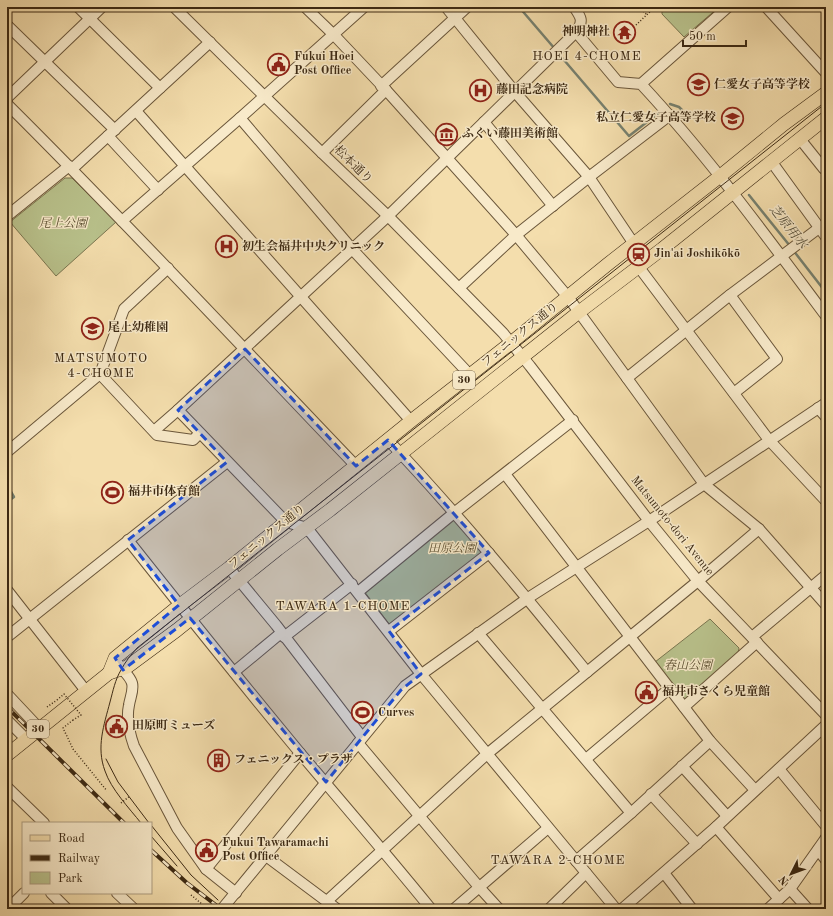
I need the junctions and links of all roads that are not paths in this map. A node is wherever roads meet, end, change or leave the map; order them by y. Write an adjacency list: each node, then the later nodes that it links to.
1 (78, 7): 12 (street)
2 (102, 7): 12 (street)
3 (174, 7): 16 (street, 松本通り)
4 (305, 7): 15 (street)
5 (364, 7): 15 (street)
6 (446, 7): 11 (street)
7 (467, 7): 11 (street)
8 (574, 7): 14 (street)
9 (728, 7): 19 (street)
10 (766, 7): 18 (street)
11 (455, 18): 21 (street); 22 (street)
12 (90, 19): 17 (street); 20 (street)
13 (7, 25): 17 (street)
14 (576, 32): 19 (street); 22 (street)
15 (334, 35): 21 (street); 24 (street)
16 (210, 42): 20 (street); 24 (street, 松本通り)
17 (45, 62): 25 (street); 32 (street)
18 (826, 73)
19 (641, 84): 28 (street)
20 (160, 88): 27 (street)
21 (384, 88): 34 (street); 35 (street)
22 (515, 92): 31 (street); 40 (street)
23 (826, 93): 41 (main road, フェニックス通り / 30)
24 (264, 96): 29 (street); 34 (street, 松本通り)
25 (7, 98)
26 (7, 104): 38 (street)
27 (136, 110): 32 (street); 37 (street)
28 (670, 115): 40 (street); 41 (street)
29 (240, 118): 37 (street); 52 (street)
30 (826, 118): 33 (main road, フェニックス通り / 30)
31 (484, 122): 35 (street); 44 (street)
32 (111, 133): 38 (street); 42 (street)
33 (800, 139): 36 (main road, フェニックス通り / 30); 39 (street)
34 (322, 153): 46 (street, 松本通り)
35 (447, 158): 46 (street); 49 (street)
36 (771, 161): 43 (main road, フェニックス通り / 30); 48 (street)
37 (185, 166): 42 (street); 59 (street)
38 (70, 167): 45 (street); 47 (street)
39 (824, 169)
40 (589, 177): 44 (street); 51 (street)
41 (719, 177): 43 (street); 51 (main road, フェニックス通り / 30)
42 (158, 190): 47 (street)
43 (731, 192): 53 (street); 54 (main road, フェニックス通り / 30)
44 (553, 206): 49 (street)
45 (7, 216)
46 (388, 216): 52 (street); 56 (street, 松本通り)
47 (122, 221): 55 (street)
48 (820, 228): 50 (street); 53 (street)
49 (516, 235): 56 (street); 58 (street)
50 (826, 237)
51 (634, 244): 58 (main road, フェニックス通り / 30)
52 (352, 249): 59 (street); 67 (street)
53 (788, 251): 57 (street); 61 (street)
54 (638, 266): 60 (main road, フェニックス通り / 30); 62 (street)
55 (168, 268): 64 (street); 66 (street)
56 (459, 288): 63 (street, 松本通り)
57 (730, 295): 62 (street); 69 (street)
58 (568, 297): 60 (street); 63 (main road, フェニックス通り / 30)
59 (300, 298): 64 (street); 74 (street)
60 (579, 312): 65 (main road, フェニックス通り / 30); 68 (street)
61 (826, 316)
62 (687, 330): 68 (street); 69 (street)
63 (512, 342): 65 (street, Matsumoto-dori Avenue); 67 (main road, フェニックス通り / 30)
64 (245, 349): 71 (street); 82 (street)
65 (523, 356): 73 (street, Matsumoto-dori Avenue); 80 (main road, フェニックス通り / 30)
66 (100, 374): 75 (street); 79 (street)
67 (470, 375): 74 (main road, フェニックス通り / 30)
68 (627, 378): 84 (street)
69 (734, 394): 78 (street)
70 (822, 406): 72 (street); 78 (street)
71 (178, 410): 75 (street); 76 (street)
72 (826, 417)
73 (573, 420): 83 (street); 87 (street, Matsumoto-dori Avenue)
74 (411, 421): 77 (main road, フェニックス通り / 30)
75 (154, 431): 76 (street)
76 (199, 434): 81 (street)
77 (388, 440): 80 (street); 82 (main road, フェニックス通り / 30)
78 (769, 440): 84 (street); 85 (street)
79 (7, 452)
80 (401, 453): 86 (street); 89 (main road, フェニックス通り / 30)
81 (227, 462): 88 (street); 91 (street)
82 (356, 466): 88 (main road, フェニックス通り / 30)
83 (505, 474): 86 (street); 93 (street)
84 (704, 484): 87 (street); 90 (street)
85 (826, 501)
86 (454, 513): 92 (street); 98 (street)
87 (649, 521): 93 (street); 97 (street, Matsumoto-dori Avenue)
88 (286, 522): 89 (street); 94 (main road, フェニックス通り / 30)
89 (306, 528): 96 (main road, フェニックス通り / 30); 98 (street)
90 (759, 529): 97 (street); 99 (street)
91 (128, 540): 102 (street); 105 (street)
92 (489, 553): 101 (street); 106 (street)
93 (577, 566): 101 (street); 110 (street)
94 (228, 568): 96 (street); 102 (main road, フェニックス通り / 30)
95 (826, 575): 99 (street)
96 (238, 580): 104 (main road, フェニックス通り / 30); 108 (street)
97 (698, 581): 110 (street); 111 (street, Matsumoto-dori Avenue)
98 (355, 588): 106 (street); 108 (street)
99 (810, 588): 103 (street); 111 (street)
100 (7, 590): 105 (street)
101 (528, 598): 107 (street); 115 (street)
102 (180, 605): 104 (street); 112 (main road, フェニックス通り / 30)
103 (826, 605)
104 (190, 618): 113 (main road, フェニックス通り / 30); 114 (street)
105 (30, 619): 109 (street); 119 (street)
106 (389, 632): 117 (street)
107 (478, 633): 117 (street); 122 (street)
108 (282, 635): 114 (street); 128 (street)
109 (7, 637)
110 (631, 637): 115 (street); 118 (street)
111 (754, 640): 121 (street); 123 (street, Matsumoto-dori Avenue)
112 (115, 658): 113 (street); 116 (main road, フェニックス通り / 30)
113 (123, 670): 116 (main road, フェニックス通り / 30); 154 (street)
114 (234, 672): 130 (street)
115 (587, 672): 122 (street)
116 (108, 673): 119 (main road, フェニックス通り / 30)
117 (421, 674): 128 (street); 131 (street)
118 (670, 688): 121 (street); 133 (street)
119 (86, 691): 126 (main road, フェニックス通り / 30)
120 (7, 694): 126 (street)
121 (684, 707): 129 (street)
122 (543, 709): 131 (street); 133 (street)
123 (826, 715)
124 (7, 720): 127 (street)
125 (826, 725): 135 (street)
126 (39, 728): 127 (main road, フェニックス通り / 30)
127 (26, 739): 132 (main road, フェニックス通り / 30)
128 (360, 740): 136 (street); 141 (street)
129 (710, 740): 134 (street); 138 (street)
130 (300, 753): 136 (street); 154 (street)
131 (487, 754): 141 (street); 146 (street)
132 (7, 755)
133 (586, 759): 140 (street)
134 (682, 766): 139 (street); 142 (street)
135 (779, 769): 138 (street); 144 (street)
136 (326, 782): 149 (street); 151 (street)
137 (7, 787): 143 (street)
138 (755, 790): 142 (street)
139 (651, 794): 140 (street); 148 (street)
140 (631, 813): 153 (street)
141 (419, 816): 149 (street); 157 (street)
142 (727, 816): 145 (street)
143 (43, 822)
144 (825, 825)
145 (716, 827): 148 (street); 163 (street)
146 (548, 828): 153 (street); 157 (street)
147 (826, 838): 150 (street)
148 (697, 844): 156 (street)
149 (382, 849): 164 (street); 170 (street)
150 (818, 850): 152 (street); 158 (street)
151 (266, 856): 159 (street); 164 (street)
152 (826, 860)
153 (576, 861): 155 (street)
154 (206, 869): 159 (street)
155 (586, 873): 173 (street); 174 (street)
156 (664, 873): 175 (street); 176 (street)
157 (479, 887): 171 (street); 172 (street)
158 (790, 889): 163 (street); 178 (street)
159 (236, 893): 165 (street)
160 (23, 894): 166 (street)
161 (52, 894): 167 (street)
162 (118, 894): 168 (street)
163 (779, 899): 177 (street)
164 (327, 901): 169 (street)
165 (228, 907)
166 (7, 908)
167 (67, 909)
168 (134, 909)
169 (337, 909)
170 (431, 909)
171 (454, 909)
172 (499, 909)
173 (549, 909)
174 (616, 909)
175 (622, 909)
176 (692, 909)
177 (768, 909)
178 (808, 909)

